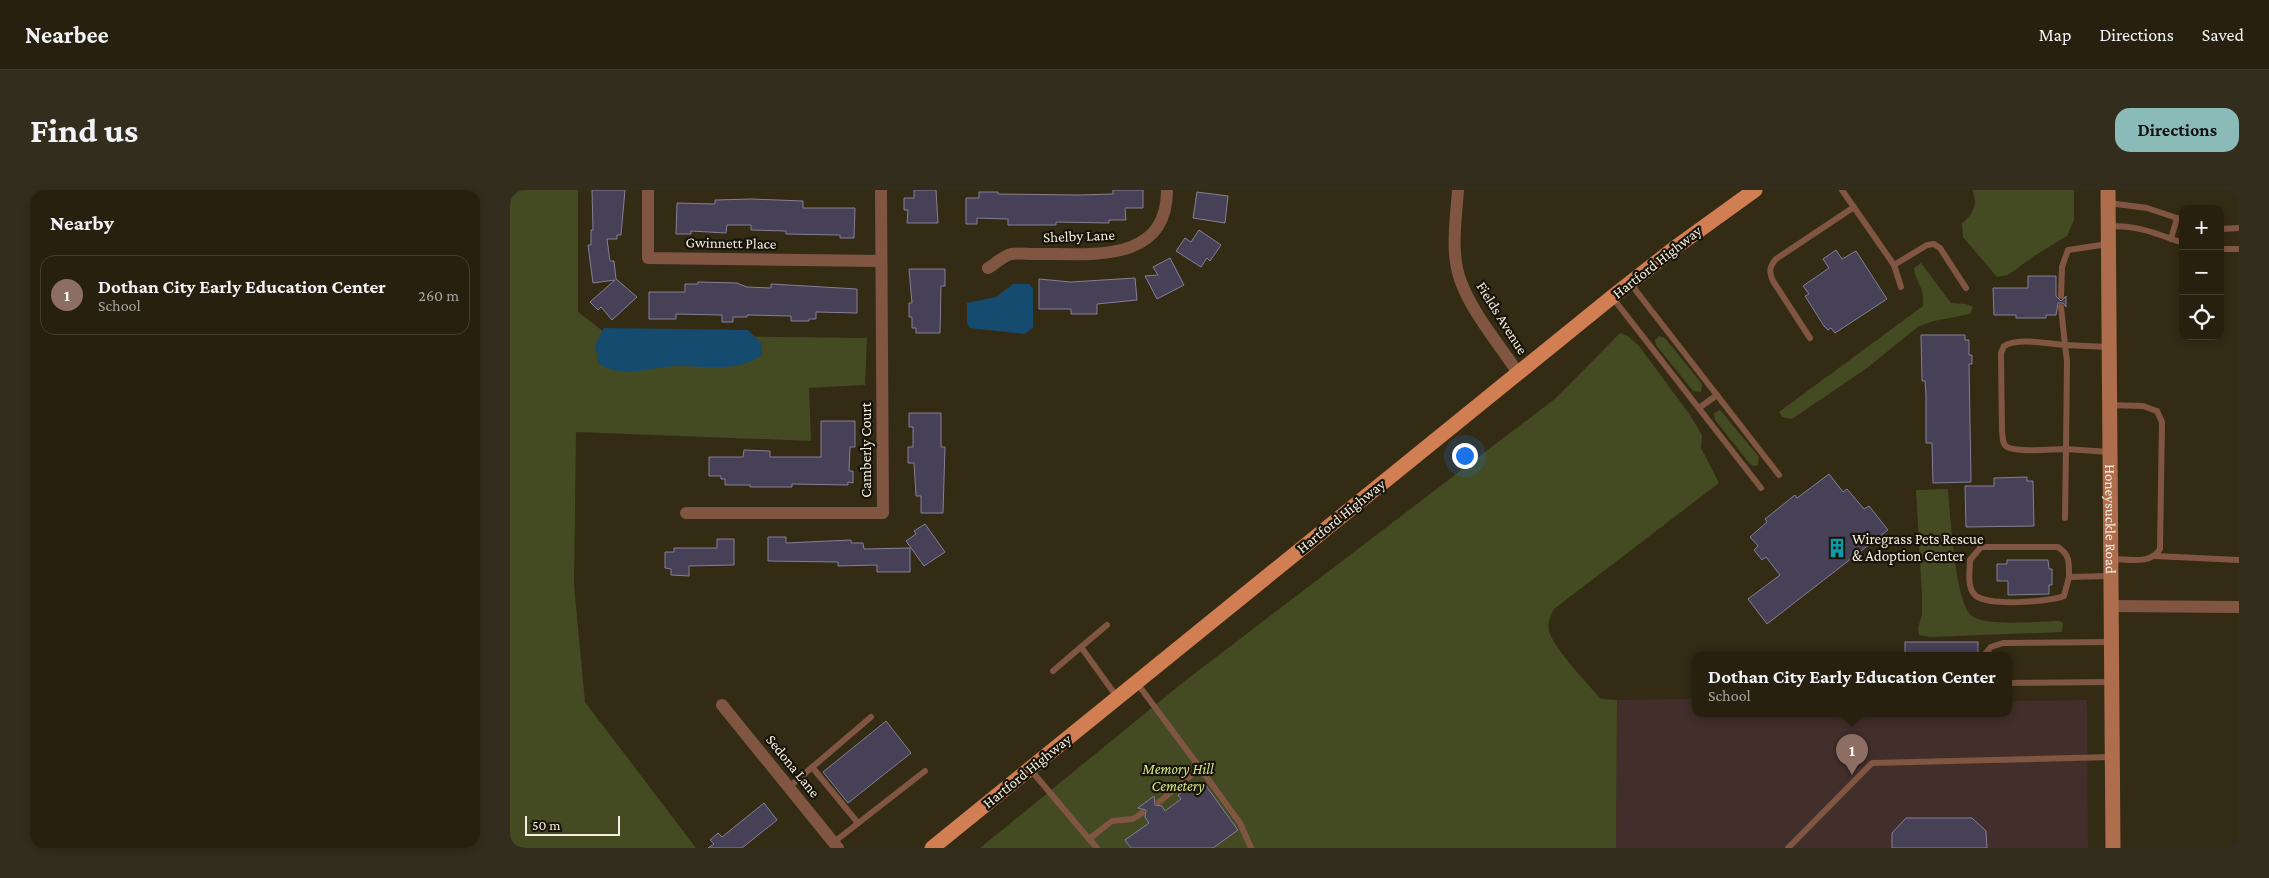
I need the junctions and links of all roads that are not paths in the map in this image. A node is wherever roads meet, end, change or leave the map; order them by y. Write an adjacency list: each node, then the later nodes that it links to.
1 (648, 190): 19 (street, Gwinnett Place)
2 (881, 190): 19 (street, Camberly Court)
3 (1167, 190): 21 (street, Shelby Lane)
4 (1458, 190): 31 (street, Fields Avenue)
5 (1755, 190): 22 (main road, Hartford Highway)
6 (1842, 190): 8 (lane)
7 (2108, 197): 9 (lane); 11 (main road, Honeysuckle Road)
8 (1854, 207): 20 (lane); 28 (lane)
9 (2179, 219)
10 (2179, 221): 14 (lane)
11 (2108, 226): 14 (lane); 16 (main road, Honeysuckle Road)
12 (2224, 228): 13 (lane)
13 (2239, 228)
14 (2171, 239): 15 (lane)
15 (2179, 242)
16 (2108, 244): 25 (lane); 30 (main road, Honeysuckle Road)
17 (2239, 249): 18 (lane)
18 (2224, 250)
19 (881, 262): 39 (street, Camberly Court)
20 (1894, 265): 23 (lane); 24 (lane)
21 (988, 268)
22 (1630, 283): 26 (main road, Hartford Highway); 32 (lane)
23 (1901, 287)
24 (1966, 288)
25 (2061, 296)
26 (1612, 297): 31 (main road, Hartford Highway); 34 (lane)
27 (2061, 307): 29 (lane)
28 (1810, 338)
29 (2066, 345): 30 (lane); 35 (lane); 35 (lane)
30 (2108, 347): 33 (main road, Honeysuckle Road)
31 (1518, 373): 53 (main road, Hartford Highway)
32 (1717, 395): 34 (lane); 37 (lane)
33 (2109, 405): 36 (main road, Honeysuckle Road); 41 (lane)
34 (1699, 408): 38 (lane)
35 (2066, 449): 36 (lane); 40 (lane)
36 (2109, 452): 42 (main road, Honeysuckle Road)
37 (1779, 474)
38 (1762, 488)
39 (686, 513)
40 (2066, 518)
41 (2155, 556): 42 (lane); 43 (lane)
42 (2110, 559): 44 (main road, Honeysuckle Road)
43 (2239, 560)
44 (2110, 576): 45 (lane); 46 (main road, Honeysuckle Road)
45 (2069, 577): 45 (lane)
46 (2110, 606): 47 (street); 49 (main road, Honeysuckle Road)
47 (2239, 607)
48 (1107, 625): 50 (lane)
49 (2111, 642): 51 (lane); 54 (main road, Honeysuckle Road)
50 (1081, 647): 52 (lane); 56 (lane)
51 (1987, 652)
52 (1053, 671)
53 (1136, 682): 56 (main road, Hartford Highway); 62 (lane)
54 (2111, 682): 55 (lane); 59 (main road, Honeysuckle Road)
55 (2012, 683)
56 (1117, 698): 61 (main road, Hartford Highway)
57 (722, 705): 64 (street, Sedona Lane)
58 (871, 717): 60 (lane)
59 (2112, 756): 73 (lane); 74 (main road, Honeysuckle Road)
60 (812, 767): 64 (lane); 67 (lane)
61 (1030, 768): 68 (lane); 71 (main road, Hartford Highway)
62 (1200, 768): 65 (lane); 72 (lane)
63 (925, 771): 67 (lane)
64 (789, 787): 69 (street, Sedona Lane)
65 (1159, 802)
66 (1142, 813): 68 (lane)
67 (858, 823): 69 (lane)
68 (1089, 839): 70 (lane)
69 (836, 845)
70 (1093, 847)
71 (932, 848)
72 (1251, 848)
73 (1788, 848)
74 (2113, 848)

